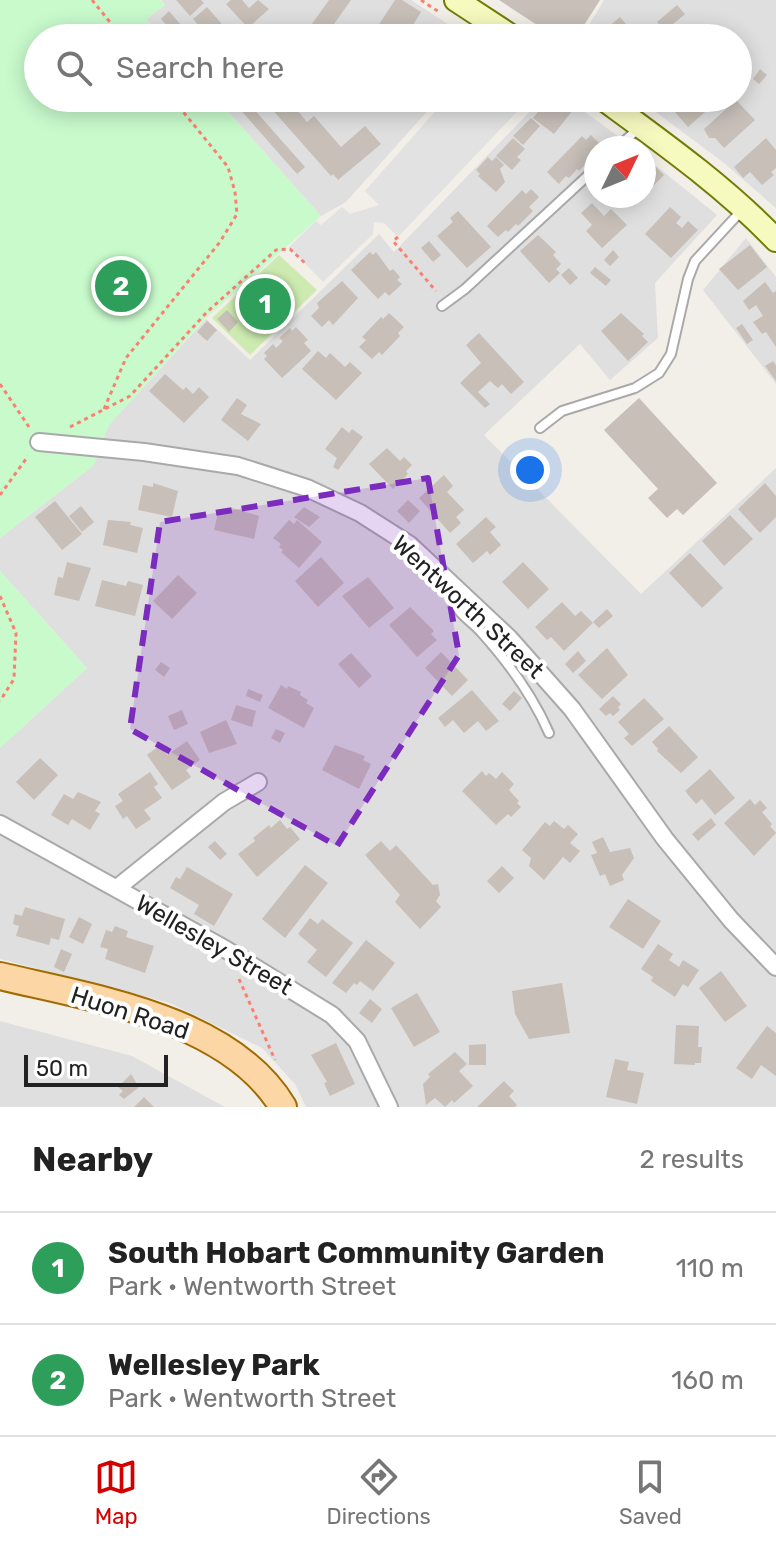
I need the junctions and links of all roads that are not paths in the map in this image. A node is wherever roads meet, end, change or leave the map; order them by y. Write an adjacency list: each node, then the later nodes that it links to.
1 (456, 0): 2 (street)
2 (493, 24)
3 (622, 112): 4 (street)
4 (641, 126): 5 (lane); 7 (street)
5 (630, 136)
6 (584, 179): 9 (lane)
7 (743, 208): 8 (street); 10 (lane)
8 (776, 240)
9 (442, 306)
10 (540, 428)
11 (39, 442): 12 (street, Wentworth Street)
12 (456, 588): 13 (lane); 17 (street, Wentworth Street)
13 (549, 733)
14 (258, 782): 16 (street)
15 (0, 824): 16 (street, Wellesley Street)
16 (117, 888): 20 (street, Wellesley Street)
17 (776, 967)
18 (0, 976): 19 (main road, Huon Road)
19 (283, 1107)
20 (389, 1107)

